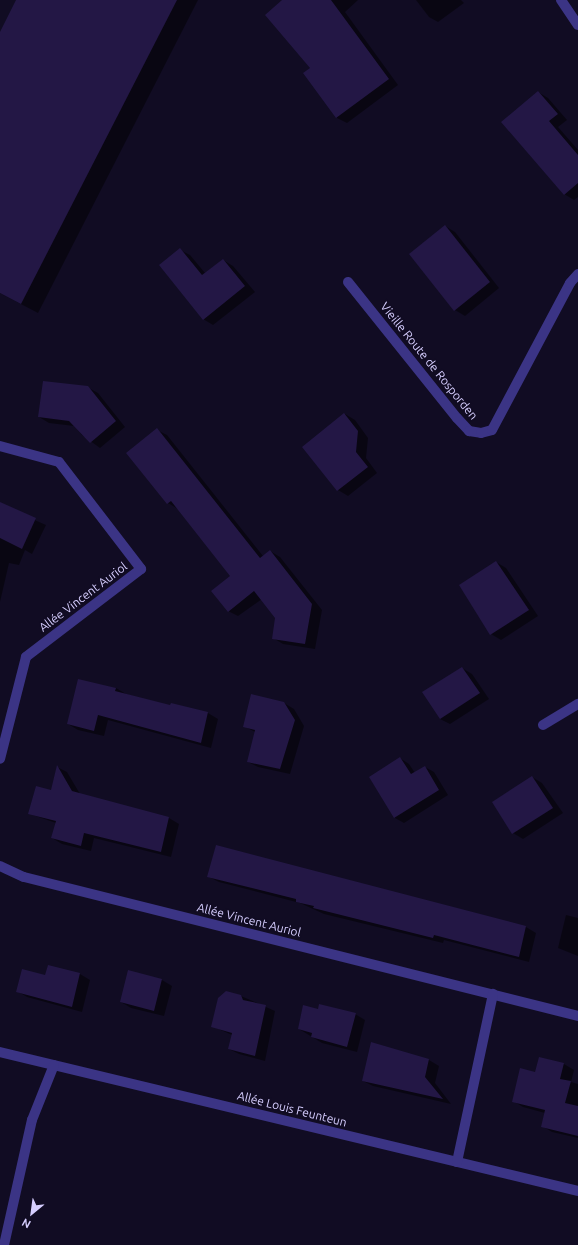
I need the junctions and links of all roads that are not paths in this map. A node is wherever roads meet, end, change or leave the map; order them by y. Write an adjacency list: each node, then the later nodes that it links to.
1 (561, 0): 2 (street)
2 (578, 25)
3 (578, 274): 4 (street, Vieille Route de Rosporden)
4 (348, 282)
5 (0, 446): 8 (street, Allée Vincent Auriol)
6 (578, 704): 7 (street)
7 (543, 725)
8 (0, 759)
9 (0, 866): 10 (street, Allée Vincent Auriol)
10 (493, 994): 11 (street, Allée Vincent Auriol); 14 (street)
11 (578, 1016)
12 (0, 1052): 13 (street, Allée Louis Feunteun)
13 (54, 1065): 14 (street, Allée Louis Feunteun); 16 (street)
14 (457, 1162): 15 (street, Allée Louis Feunteun)
15 (578, 1191)
16 (4, 1245)

